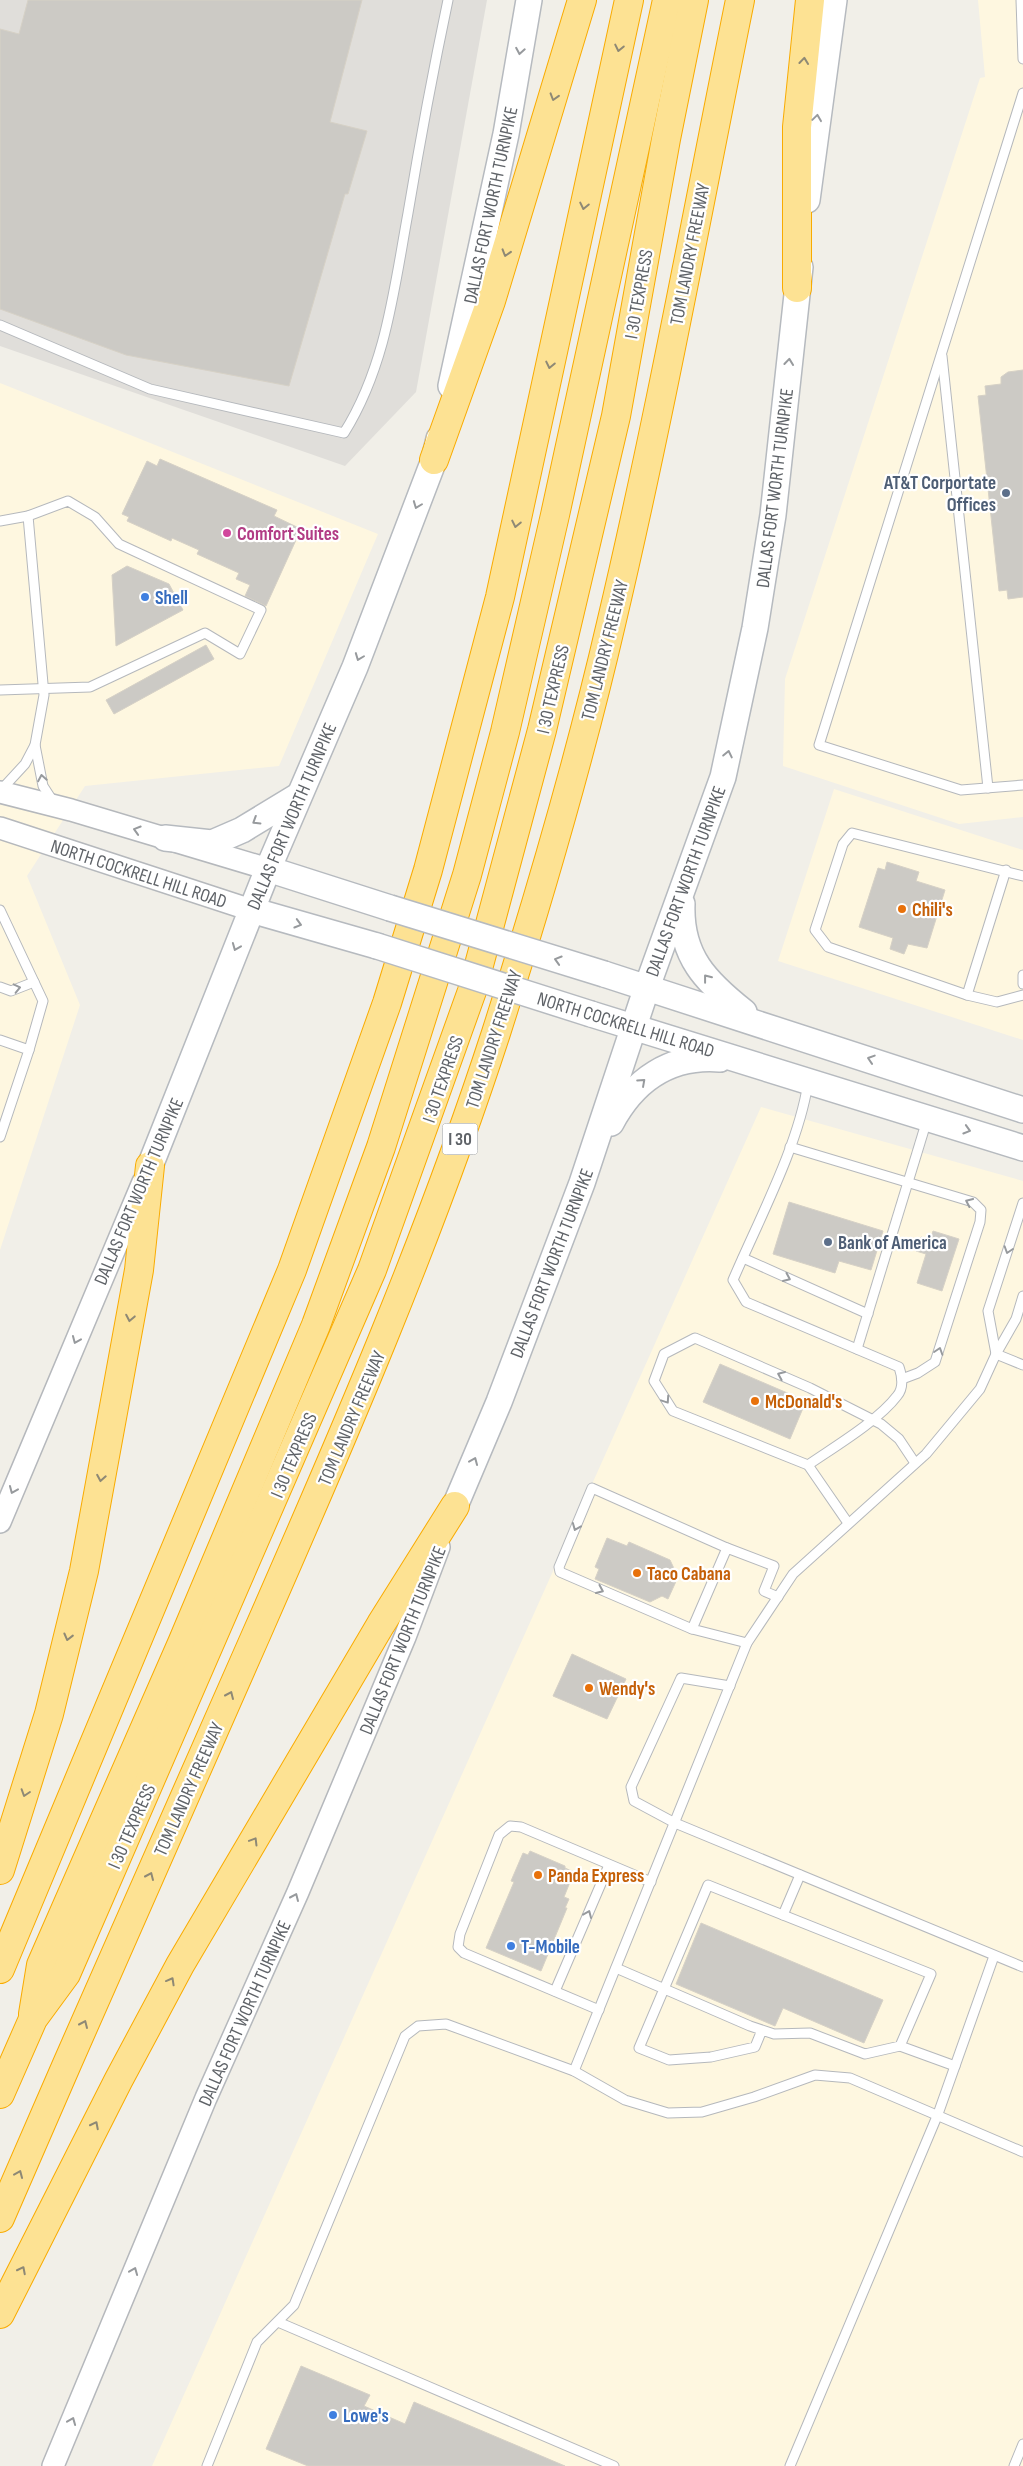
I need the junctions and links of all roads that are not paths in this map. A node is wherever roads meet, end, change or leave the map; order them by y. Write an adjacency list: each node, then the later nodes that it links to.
1 (448, 0): 14 (lane)
2 (529, 0): 16 (main road, DALLAS FORT WORTH TURNPIKE, one-way to 16)
3 (582, 0): 16 (highway, one-way to 16)
4 (629, 0): 84 (highway, one-way to 84)
5 (667, 0): 88 (highway)
6 (694, 0): 88 (highway, I 30 TEXPRESS)
7 (740, 0): 96 (highway, TOM LANDRY FREEWAY / I 30, one-way to 7)
8 (810, 0): 13 (highway, one-way to 8)
9 (834, 0): 13 (main road, DALLAS FORT WORTH TURNPIKE, one-way to 9)
10 (1021, 0): 11 (lane)
11 (1023, 58)
12 (1023, 93): 15 (lane)
13 (797, 288): 32 (main road, DALLAS FORT WORTH TURNPIKE, one-way to 13)
14 (0, 325)
15 (942, 352): 23 (lane); 23 (lane)
16 (434, 460): 25 (main road, DALLAS FORT WORTH TURNPIKE, one-way to 25)
17 (28, 516): 18 (lane); 19 (lane); 19 (lane)
18 (0, 521)
19 (44, 689): 20 (lane); 21 (lane)
20 (0, 690)
21 (35, 745): 24 (lane); 26 (lane, one-way to 21)
22 (1023, 785): 23 (lane)
23 (988, 788)
24 (0, 792): 26 (street, NORTH COCKRELL HILL ROAD)
25 (298, 796): 28 (main road, one-way to 28); 29 (main road, DALLAS FORT WORTH TURNPIKE)
26 (57, 806): 28 (street, NORTH COCKRELL HILL ROAD, one-way to 26)
27 (0, 828): 34 (street, NORTH COCKRELL HILL ROAD)
28 (165, 838): 29 (street, NORTH COCKRELL HILL ROAD)
29 (268, 869): 34 (main road, DALLAS FORT WORTH TURNPIKE); 39 (main road, NORTH COCKRELL HILL ROAD, one-way to 29, bridge)
30 (1006, 870): 31 (lane); 40 (lane); 40 (lane)
31 (1023, 876)
32 (682, 890): 39 (main road, DALLAS FORT WORTH TURNPIKE); 42 (main road, one-way to 32)
33 (0, 910): 36 (lane)
34 (251, 910): 43 (main road, NORTH COCKRELL HILL ROAD, one-way to 43, bridge); 53 (main road, DALLAS FORT WORTH TURNPIKE, one-way to 53)
35 (1023, 975): 37 (lane)
36 (34, 982): 38 (lane, one-way to 36); 45 (lane)
37 (1023, 984)
38 (0, 987)
39 (647, 987): 42 (main road, NORTH COCKRELL HILL ROAD); 43 (main road, DALLAS FORT WORTH TURNPIKE)
40 (967, 995): 41 (lane)
41 (1023, 995)
42 (756, 1022): 48 (main road, NORTH COCKRELL HILL ROAD, one-way to 42)
43 (634, 1027): 46 (main road, NORTH COCKRELL HILL ROAD); 54 (main road, DALLAS FORT WORTH TURNPIKE)
44 (0, 1040): 45 (lane)
45 (29, 1050): 50 (lane)
46 (747, 1061): 47 (main road, NORTH COCKRELL HILL ROAD); 54 (main road, one-way to 46)
47 (808, 1081): 49 (main road, NORTH COCKRELL HILL ROAD); 51 (lane)
48 (1023, 1110)
49 (928, 1118): 52 (main road, NORTH COCKRELL HILL ROAD, one-way to 52); 55 (lane)
50 (0, 1137)
51 (790, 1147): 55 (lane); 57 (lane)
52 (1023, 1148)
53 (150, 1166): 68 (street, DALLAS FORT WORTH TURNPIKE, one-way to 68); 77 (highway, one-way to 77)
54 (587, 1166): 67 (main road, DALLAS FORT WORTH TURNPIKE, one-way to 54)
55 (908, 1182): 59 (lane); 63 (lane, one-way to 55)
56 (1023, 1203): 61 (lane, one-way to 61)
57 (743, 1258): 59 (lane, one-way to 59); 60 (lane)
58 (1023, 1296): 61 (lane)
59 (868, 1314): 60 (lane)
60 (857, 1349): 63 (lane)
61 (996, 1354): 62 (lane); 65 (lane)
62 (1023, 1365)
63 (902, 1379): 64 (lane)
64 (872, 1420): 65 (lane); 66 (lane); 66 (lane, one-way to 66)
65 (915, 1464): 69 (lane)
66 (808, 1465): 69 (lane)
67 (455, 1506): 97 (highway, one-way to 67); 100 (street, DALLAS FORT WORTH TURNPIKE, one-way to 67)
68 (0, 1522)
69 (848, 1523): 71 (lane)
70 (727, 1548): 71 (lane); 72 (lane); 72 (lane, one-way to 72)
71 (778, 1597): 73 (lane)
72 (692, 1629): 73 (lane)
73 (748, 1643): 74 (lane)
74 (730, 1686): 75 (lane); 75 (lane)
75 (675, 1823): 78 (lane); 79 (lane)
76 (609, 1865): 79 (lane); 86 (lane, one-way to 76); 86 (lane)
77 (0, 1870)
78 (800, 1875): 80 (lane); 81 (lane)
79 (651, 1882): 83 (lane)
80 (783, 1915): 85 (lane); 90 (lane)
81 (994, 1956): 82 (lane); 91 (lane)
82 (1023, 1967)
83 (616, 1968): 85 (lane); 87 (lane)
84 (0, 1969)
85 (664, 1989): 89 (lane); 89 (lane)
86 (555, 1991): 87 (lane)
87 (599, 2010): 92 (lane)
88 (32, 2019): 93 (highway, I 30 TEXPRESS)
89 (762, 2030): 90 (lane)
90 (900, 2046): 91 (lane)
91 (954, 2066): 94 (lane)
92 (574, 2071): 94 (lane); 98 (lane)
93 (0, 2094)
94 (938, 2114): 95 (lane); 103 (lane)
95 (1023, 2152)
96 (0, 2218)
97 (0, 2314)
98 (278, 2322): 101 (lane); 102 (lane)
99 (1023, 2444): 104 (lane)
100 (54, 2466)
101 (207, 2466)
102 (614, 2466)
103 (790, 2466)
104 (1014, 2466)

